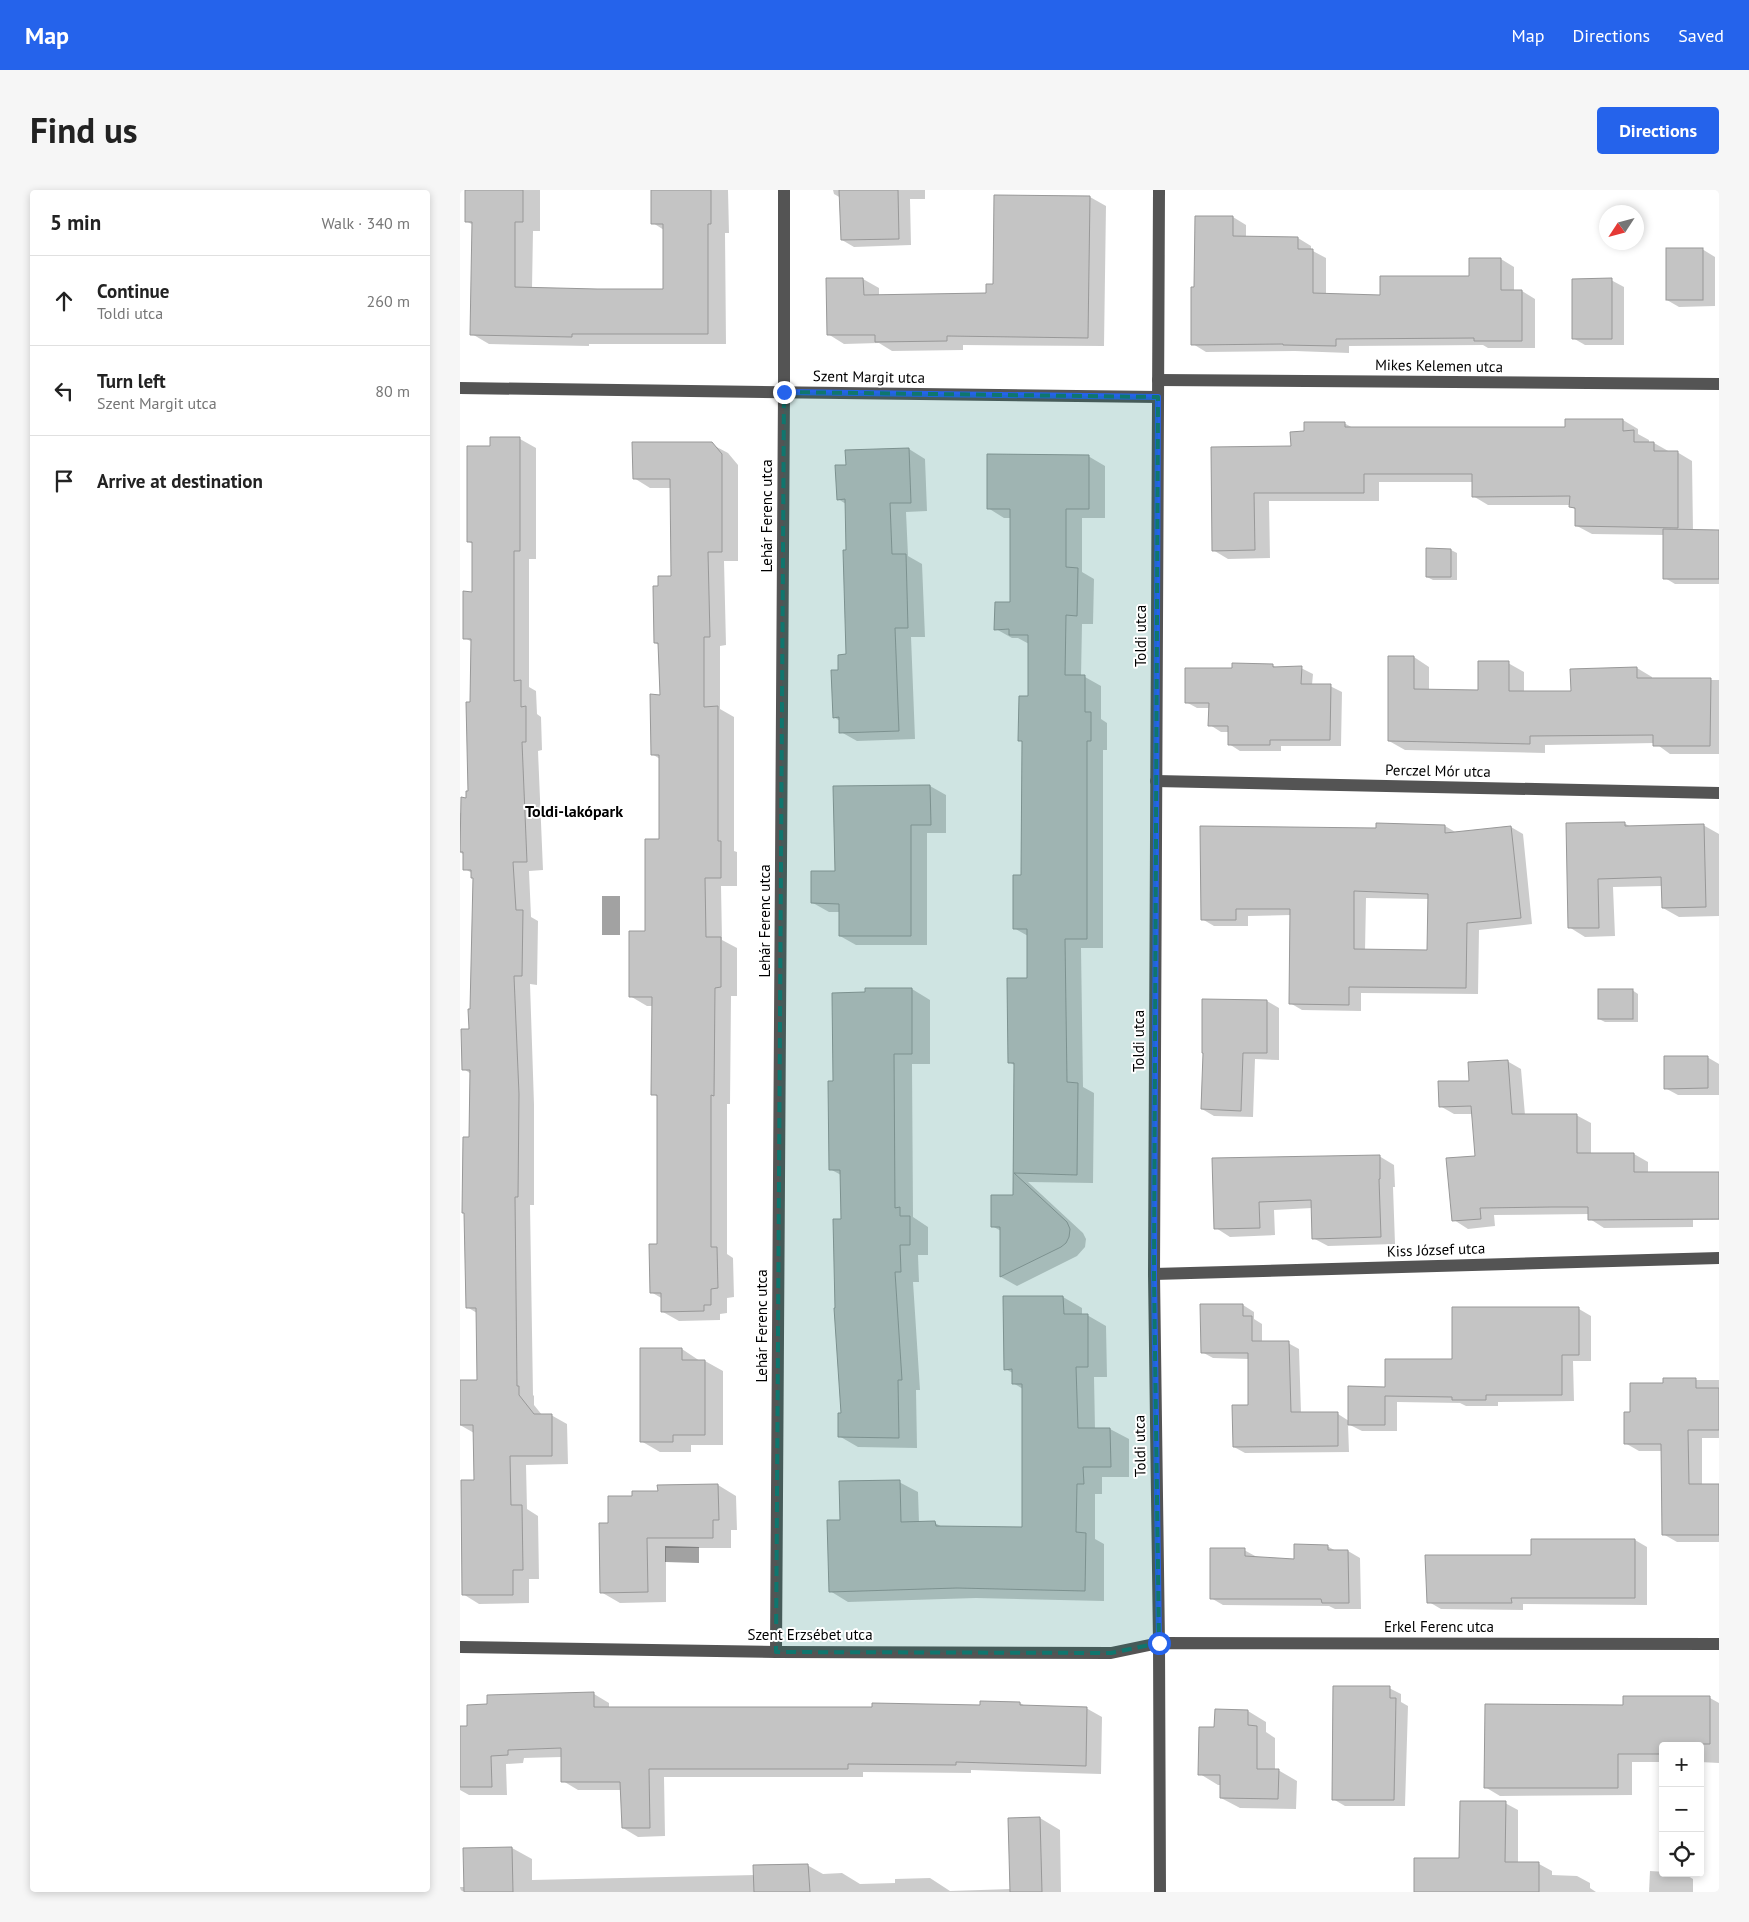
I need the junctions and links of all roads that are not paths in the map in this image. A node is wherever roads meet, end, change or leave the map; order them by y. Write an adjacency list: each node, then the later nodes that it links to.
1 (784, 190): 6 (street, Lehár Ferenc utca)
2 (1159, 190): 3 (street, Toldi utca)
3 (1158, 380): 4 (street, Mikes Kelemen utca); 7 (street, Toldi utca)
4 (1719, 384)
5 (460, 388): 6 (street, Szent Margit utca)
6 (784, 392): 7 (street, Szent Margit utca); 15 (street, Lehár Ferenc utca)
7 (1158, 397): 8 (street, Toldi utca)
8 (1156, 781): 9 (street, Perczel Mór utca); 11 (street, Toldi utca)
9 (1719, 793)
10 (1719, 1258): 11 (street, Kiss József utca)
11 (1154, 1274): 12 (street, Toldi utca)
12 (1159, 1643): 13 (street, Erkel Ferenc utca); 15 (street, Szent Erzsébet utca); 16 (street, Toldi utca)
13 (1719, 1644)
14 (460, 1646): 15 (street, Szent Erzsébet utca)
15 (776, 1652)
16 (1160, 1892)

